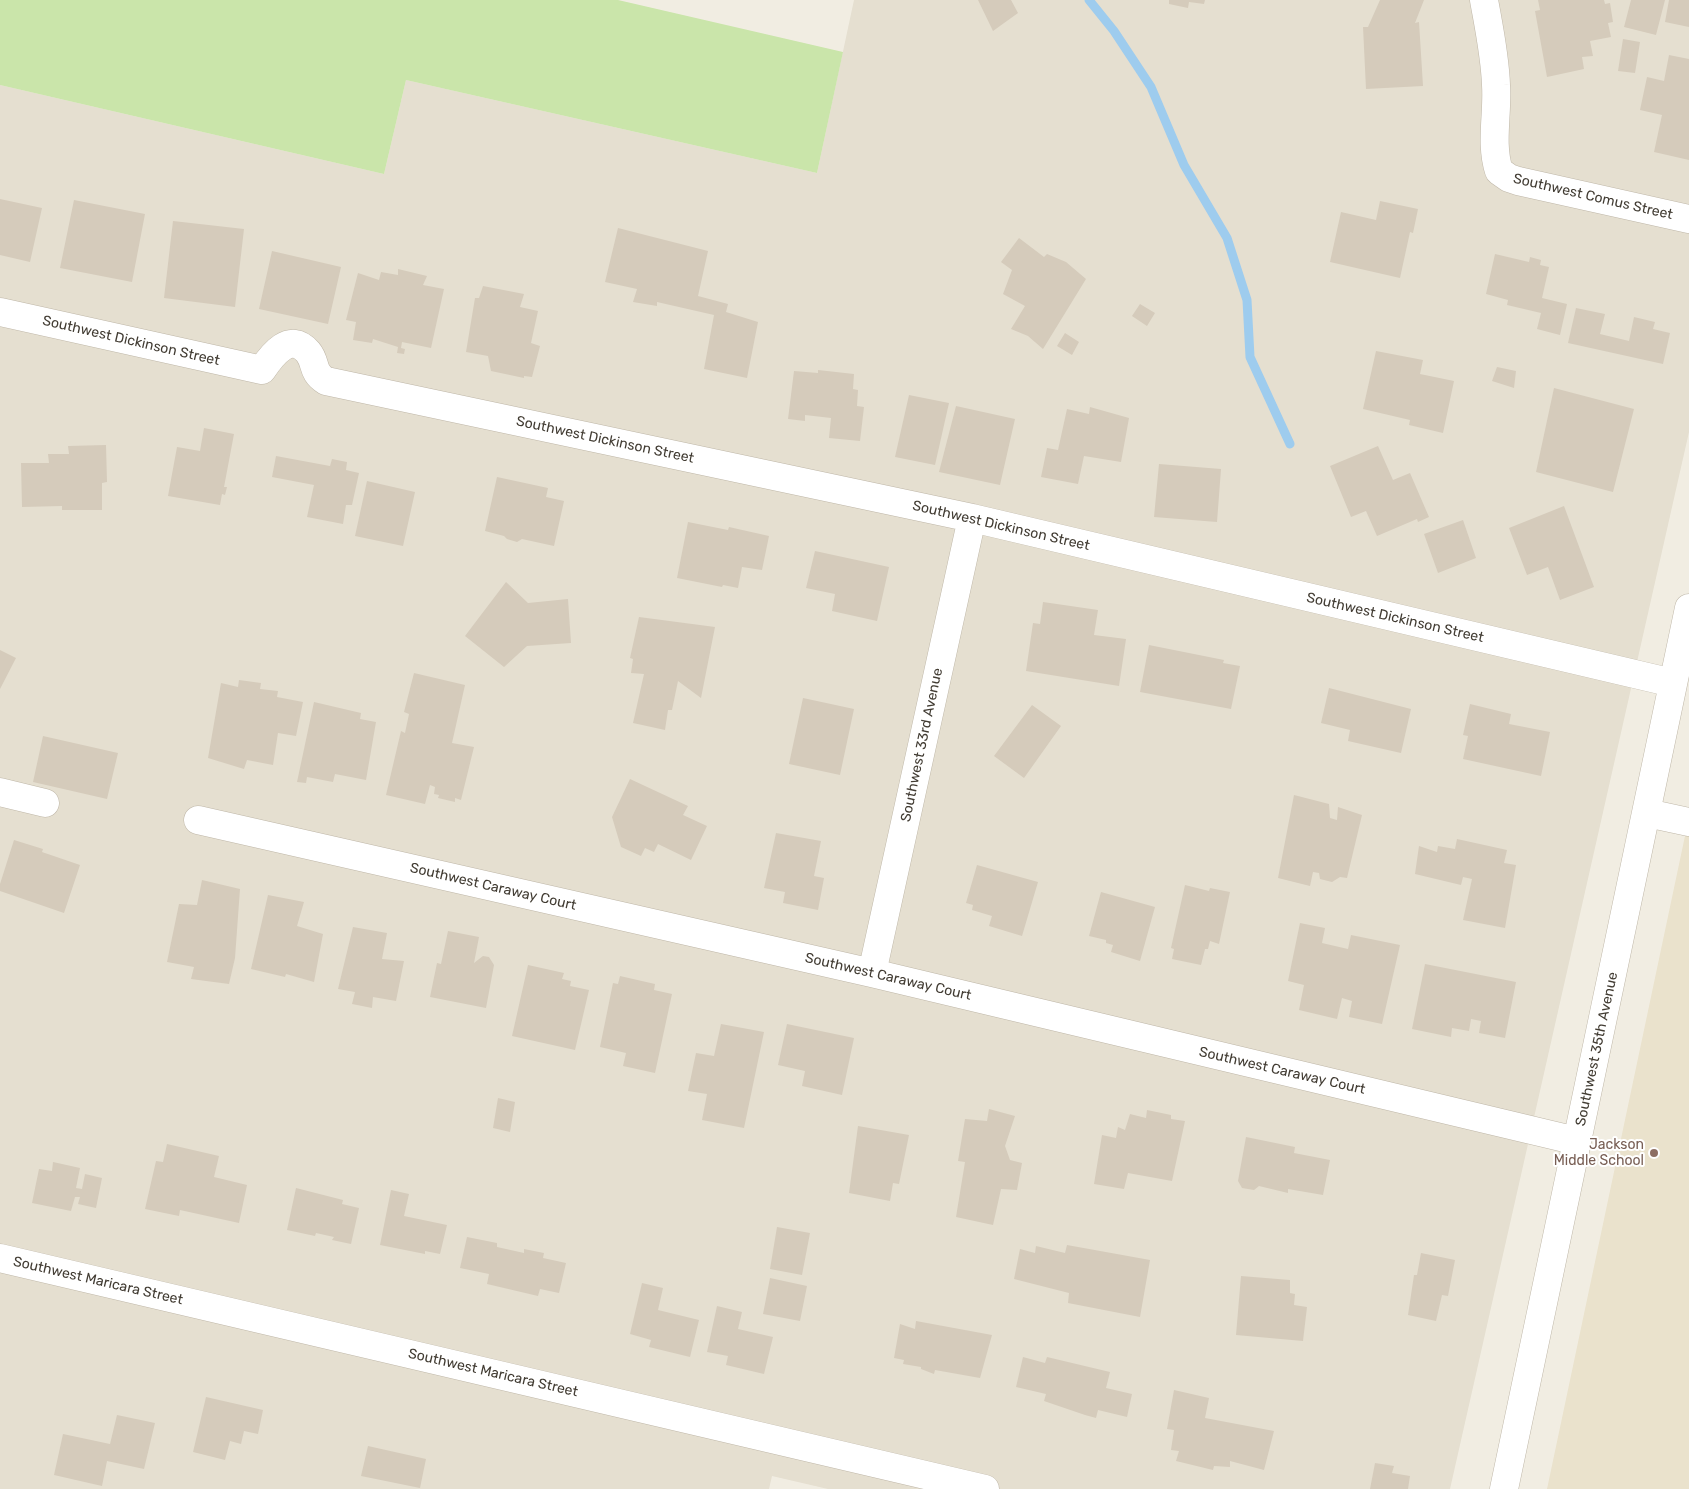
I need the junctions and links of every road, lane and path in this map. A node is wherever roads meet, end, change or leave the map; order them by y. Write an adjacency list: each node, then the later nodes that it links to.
1 (1484, 0): 2 (street, Southwest Comus Street)
2 (1689, 219)
3 (0, 312): 4 (street, Southwest Dickinson Street)
4 (972, 518): 6 (street, Southwest Dickinson Street); 12 (street, Southwest 33rd Avenue)
5 (1689, 608): 6 (street, Southwest 35th Avenue)
6 (1673, 684): 9 (street, Southwest 35th Avenue)
7 (0, 792): 8 (street)
8 (45, 803)
9 (1647, 813): 11 (street); 13 (street, Southwest 35th Avenue)
10 (198, 820): 12 (street, Southwest Caraway Court)
11 (1689, 822)
12 (872, 972): 13 (street, Southwest Caraway Court)
13 (1577, 1141): 16 (street, Southwest 35th Avenue)
14 (0, 1258): 15 (street, Southwest Maricara Street)
15 (985, 1489)
16 (1504, 1489)

